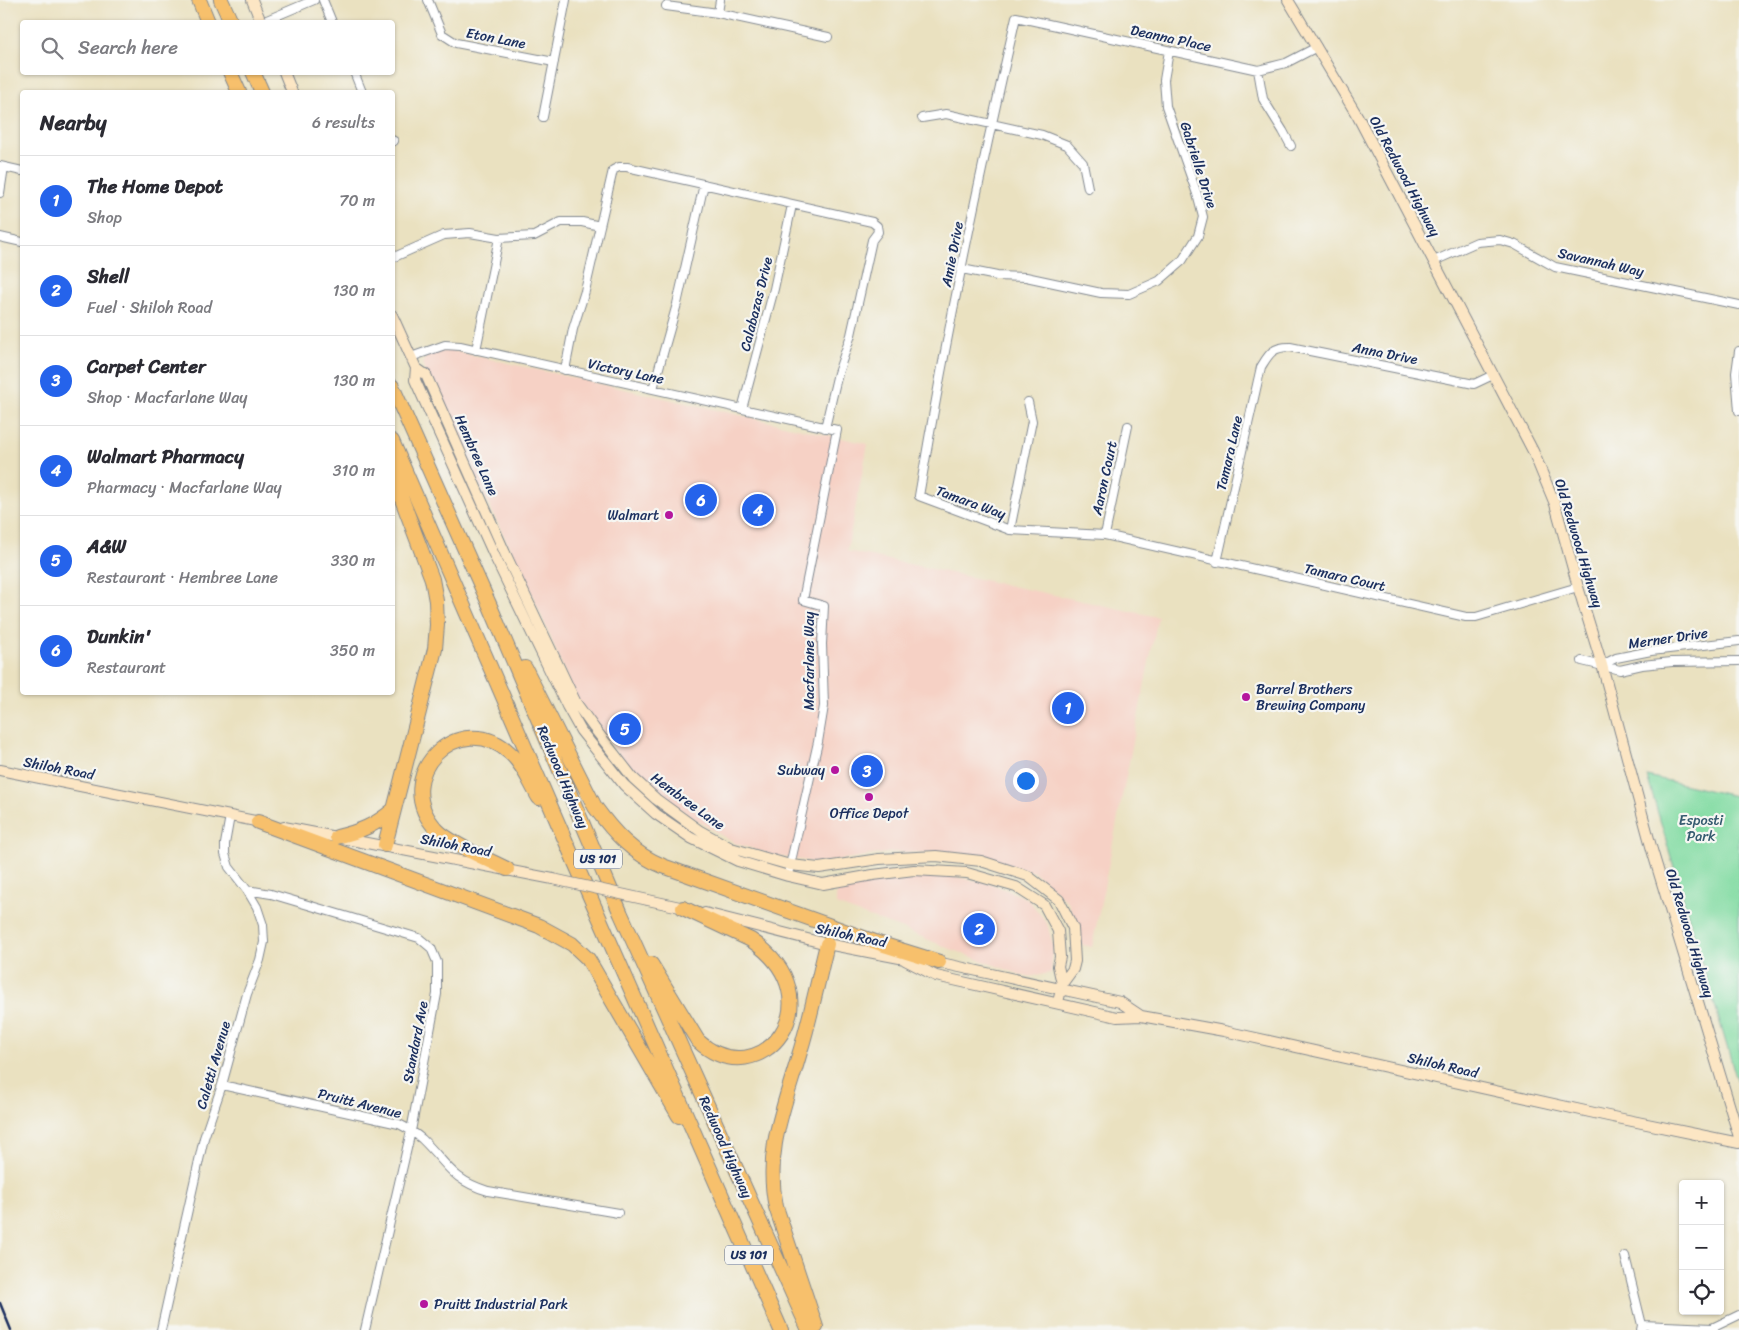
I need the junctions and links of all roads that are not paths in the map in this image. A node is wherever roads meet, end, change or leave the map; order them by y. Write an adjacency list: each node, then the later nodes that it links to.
1 (198, 0): 13 (highway)
2 (221, 0): 14 (highway)
3 (252, 0): 15 (main road)
4 (314, 0): 16 (street)
5 (323, 0): 17 (street)
6 (428, 0): 21 (street, Eton Lane)
7 (566, 0): 21 (street)
8 (720, 0): 11 (street)
9 (1288, 0): 19 (main road, Old Redwood Highway)
10 (666, 6): 11 (street)
11 (718, 13): 18 (street)
12 (1016, 17): 20 (street, Deanna Place); 33 (street, Amie Drive)
13 (207, 20)
14 (230, 20)
15 (261, 20)
16 (267, 20)
17 (331, 20)
18 (828, 38)
19 (1317, 47): 22 (street, Deanna Place); 46 (main road, Old Redwood Highway)
20 (1169, 51): 22 (street, Deanna Place); 47 (street, Gabrielle Drive)
21 (554, 62): 31 (street)
22 (1258, 70): 34 (street)
23 (231, 75): 27 (highway)
24 (254, 75): 28 (highway)
25 (285, 75): 29 (main road)
26 (355, 75): 30 (street)
27 (238, 90)
28 (261, 90)
29 (291, 90)
30 (361, 90)
31 (543, 117)
32 (922, 118): 33 (street)
33 (991, 124): 38 (street); 47 (street, Amie Drive)
34 (1290, 146)
35 (2, 167): 36 (street); 39 (street)
36 (20, 171)
37 (704, 184): 40 (street); 41 (street); 57 (street)
38 (1088, 188)
39 (0, 192)
40 (792, 205): 60 (street, Calabazas Drive); 63 (street)
41 (600, 226): 43 (street); 55 (street)
42 (0, 237): 44 (street)
43 (499, 238): 45 (street); 50 (street)
44 (20, 242)
45 (395, 257)
46 (1434, 261): 48 (street, Savannah Way); 56 (main road, Old Redwood Highway)
47 (962, 269): 67 (street, Amie Drive)
48 (1739, 305)
49 (395, 322): 53 (main road, Hembree Lane)
50 (476, 350): 53 (street, Victory Lane); 55 (street, Victory Lane)
51 (1739, 351): 61 (street)
52 (1271, 352): 56 (street, Anna Drive); 70 (street, Tamara Lane)
53 (411, 357): 54 (main road, Hembree Lane)
54 (416, 368): 85 (main road, Hembree Lane); 88 (main road, Hembree Lane)
55 (565, 370): 57 (street, Victory Lane)
56 (1493, 375): 71 (main road, Old Redwood Highway)
57 (652, 389): 60 (street, Victory Lane)
58 (395, 393): 72 (highway, Redwood Highway / US 101)
59 (1028, 402): 68 (street)
60 (742, 410): 63 (street, Victory Lane)
61 (1739, 411)
62 (1128, 426): 69 (street, Aaron Court)
63 (825, 428): 64 (street, Victory Lane)
64 (836, 430): 85 (street, Macfarlane Way)
65 (395, 448): 84 (highway, Redwood Highway / US 101)
66 (395, 481): 78 (highway)
67 (919, 496): 68 (street, Tamara Way)
68 (1010, 530): 69 (street, Tamara Way)
69 (1105, 536): 70 (street, Tamara Court)
70 (1217, 562): 71 (street, Tamara Court)
71 (1578, 587): 76 (main road, Old Redwood Highway)
72 (490, 606): 91 (highway, Redwood Highway / US 101); 94 (highway)
73 (1739, 641): 76 (street, Merner Drive)
74 (1582, 661): 76 (street, Merner Drive)
75 (1739, 661): 76 (street, Merner Drive)
76 (1602, 665): 100 (main road, Old Redwood Highway)
77 (0, 770): 79 (main road, Shiloh Road)
78 (393, 810): 81 (highway); 82 (highway)
79 (230, 816): 80 (main road, Shiloh Road); 89 (street, Caletti Avenue)
80 (258, 822): 81 (main road, Shiloh Road); 102 (highway)
81 (337, 837): 82 (main road, Shiloh Road)
82 (385, 845): 86 (main road, Shiloh Road)
83 (936, 856): 85 (main road, Hembree Lane); 87 (main road); 95 (main road, Hembree Lane)
84 (573, 858): 86 (highway); 102 (highway, Redwood Highway / US 101)
85 (790, 865): 88 (street, Macfarlane Way)
86 (507, 869): 90 (main road, Shiloh Road, bridge)
87 (873, 875): 88 (main road, Hembree Lane); 95 (main road, Hembree Lane)
88 (788, 876)
89 (247, 890): 98 (street, Caletti Avenue); 99 (street, Standard Ave)
90 (683, 908): 91 (highway); 92 (main road, Shiloh Road)
91 (621, 914): 110 (highway, Redwood Highway / US 101)
92 (827, 944): 93 (main road, Shiloh Road); 111 (highway)
93 (905, 960): 94 (main road, Shiloh Road); 96 (main road, Shiloh Road)
94 (939, 962): 95 (main road, Shiloh Road)
95 (1061, 987): 96 (main road, Hembree Lane); 97 (main road, Shiloh Road)
96 (1058, 1003): 97 (main road, Shiloh Road)
97 (1141, 1016): 101 (main road, Shiloh Road)
98 (222, 1085): 99 (street, Pruitt Avenue); 107 (street, Caletti Avenue)
99 (411, 1131): 103 (street, Pruitt Avenue); 108 (street, Standard Ave)
100 (1739, 1137)
101 (1739, 1143)
102 (713, 1174): 109 (highway, Redwood Highway / US 101)
103 (618, 1214)
104 (1625, 1256): 106 (street)
105 (1739, 1315): 106 (street)
106 (1642, 1327)
107 (161, 1330)
108 (365, 1330)
109 (781, 1330)
110 (808, 1330)
111 (817, 1330)

